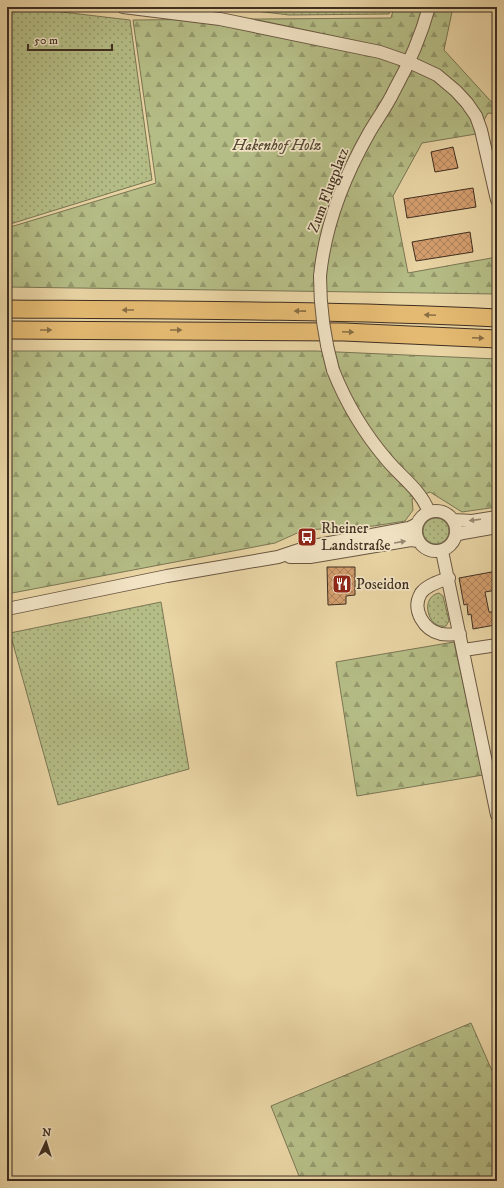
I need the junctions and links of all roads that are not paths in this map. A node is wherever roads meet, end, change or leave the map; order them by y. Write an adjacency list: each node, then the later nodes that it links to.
1 (123, 7): 3 (street)
2 (429, 7): 3 (street, Zum Flugplatz)
3 (409, 62): 4 (street); 9 (street, Zum Flugplatz, bridge)
4 (497, 200)
5 (7, 309): 6 (highway, one-way to 5)
6 (497, 318)
7 (7, 330): 8 (highway, one-way to 8)
8 (497, 339)
9 (429, 512): 11 (street); 12 (street)
10 (497, 517): 11 (street, one-way to 11)
11 (454, 520): 14 (street)
12 (417, 524): 15 (street); 17 (street)
13 (497, 527): 14 (street)
14 (456, 535): 16 (street)
15 (418, 541): 16 (street); 17 (street, one-way to 15)
16 (442, 551): 18 (street)
17 (278, 557): 19 (street)
18 (448, 578): 20 (street); 20 (street)
19 (7, 609)
20 (460, 634): 22 (street)
21 (497, 645): 22 (street)
22 (464, 650): 23 (street)
23 (497, 815)

